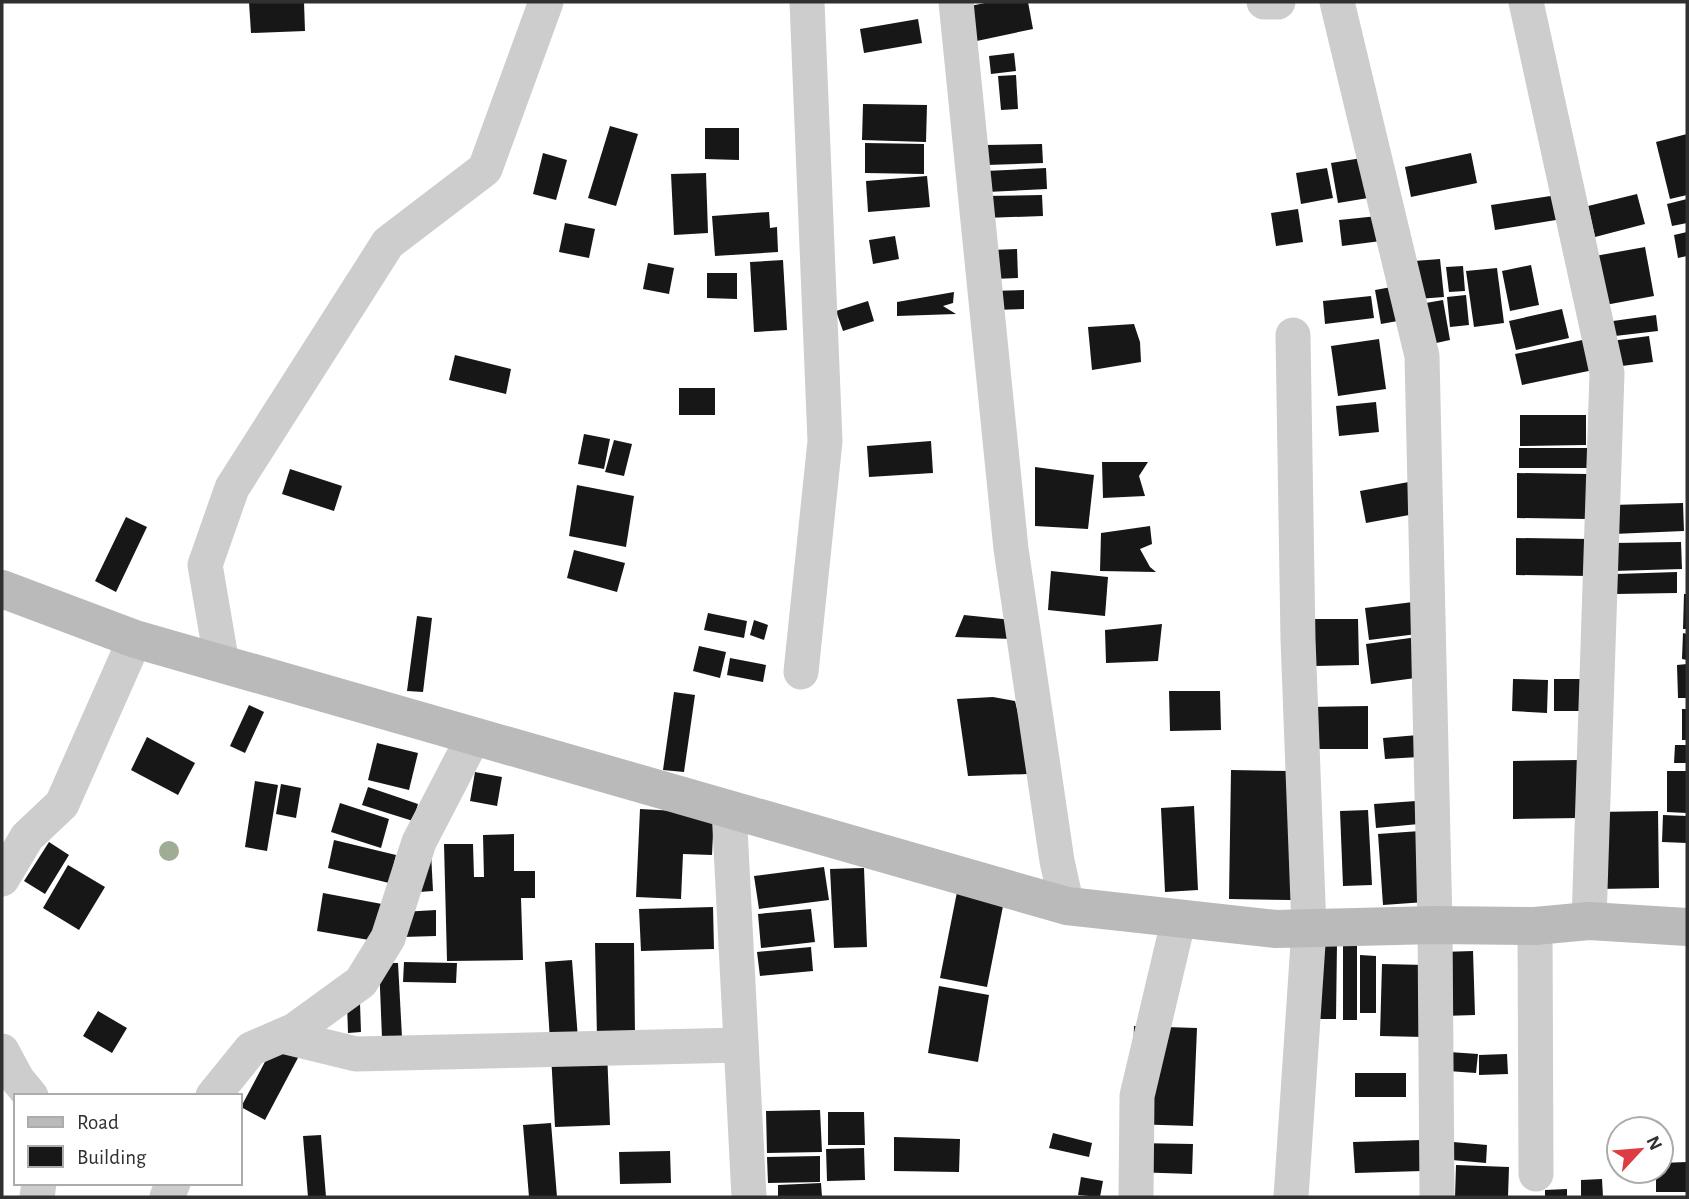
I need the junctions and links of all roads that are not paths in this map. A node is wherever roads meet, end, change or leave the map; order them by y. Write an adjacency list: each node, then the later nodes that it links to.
1 (546, 2): 11 (street)
2 (807, 2): 12 (street)
3 (956, 2): 16 (street)
4 (1264, 2): 5 (street)
5 (1278, 2)
6 (1337, 2): 19 (street)
7 (1526, 2): 18 (street)
8 (1293, 335): 22 (street)
9 (2, 589): 10 (street)
10 (135, 639): 11 (street); 15 (street)
11 (222, 664): 13 (street)
12 (801, 672)
13 (474, 736): 14 (street); 23 (street)
14 (729, 809): 16 (street); 24 (street)
15 (2, 879)
16 (1067, 906): 17 (street)
17 (1179, 918): 22 (street); 30 (street)
18 (1588, 921): 20 (street); 21 (street)
19 (1435, 925): 20 (street); 22 (street); 32 (street)
20 (1535, 926): 28 (street)
21 (1687, 926)
22 (1309, 929): 31 (street)
23 (282, 1035): 24 (street); 27 (street)
24 (741, 1045): 29 (street)
25 (2, 1051): 26 (street)
26 (28, 1094)
27 (215, 1094)
28 (1536, 1174)
29 (749, 1197)
30 (1136, 1197)
31 (1291, 1197)
32 (1437, 1197)

